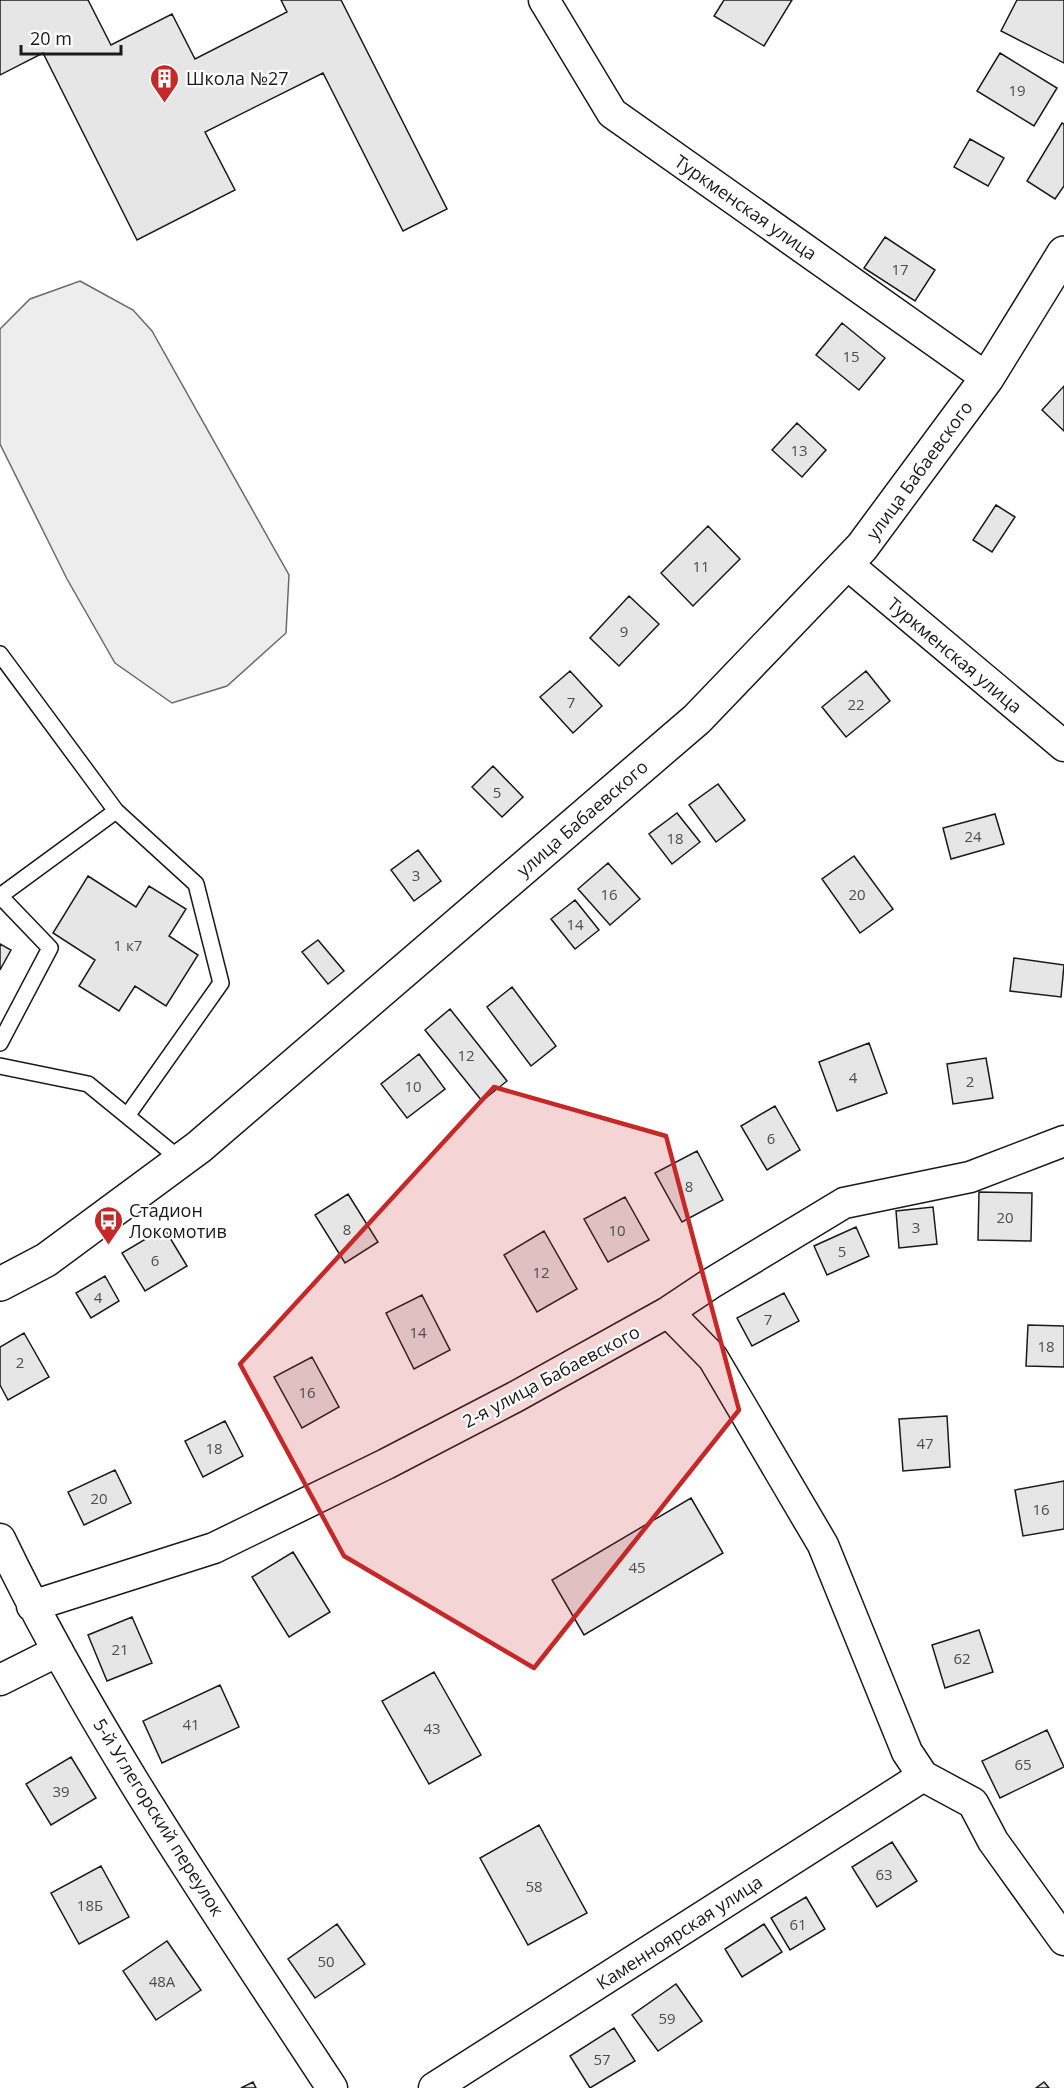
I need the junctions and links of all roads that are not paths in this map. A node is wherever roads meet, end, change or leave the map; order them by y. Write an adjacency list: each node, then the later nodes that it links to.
1 (544, 0): 3 (street, Туркменская улица)
2 (1064, 253): 3 (main road, улица Бабаевского)
3 (987, 378): 4 (main road, улица Бабаевского)
4 (846, 564): 6 (street, Туркменская улица); 13 (main road, улица Бабаевского)
5 (0, 654): 7 (lane)
6 (1064, 746)
7 (116, 811): 8 (lane); 11 (lane)
8 (0, 895): 9 (lane)
9 (0, 1043)
10 (0, 1066): 11 (lane)
11 (127, 1116): 13 (lane)
12 (1064, 1141): 15 (street, 2-я улица Бабаевского)
13 (181, 1160): 14 (main road, улица Бабаевского)
14 (0, 1284)
15 (668, 1312): 17 (street, 2-я улица Бабаевского); 20 (street)
16 (0, 1539): 17 (street, 5-й Углегорский переулок)
17 (32, 1606): 18 (street, 5-й Углегорский переулок)
18 (58, 1651): 19 (street); 22 (street, 5-й Углегорский переулок)
19 (0, 1680)
20 (923, 1776): 21 (street); 23 (street, Каменноярская улица)
21 (1064, 1940)
22 (332, 2088)
23 (434, 2088)

